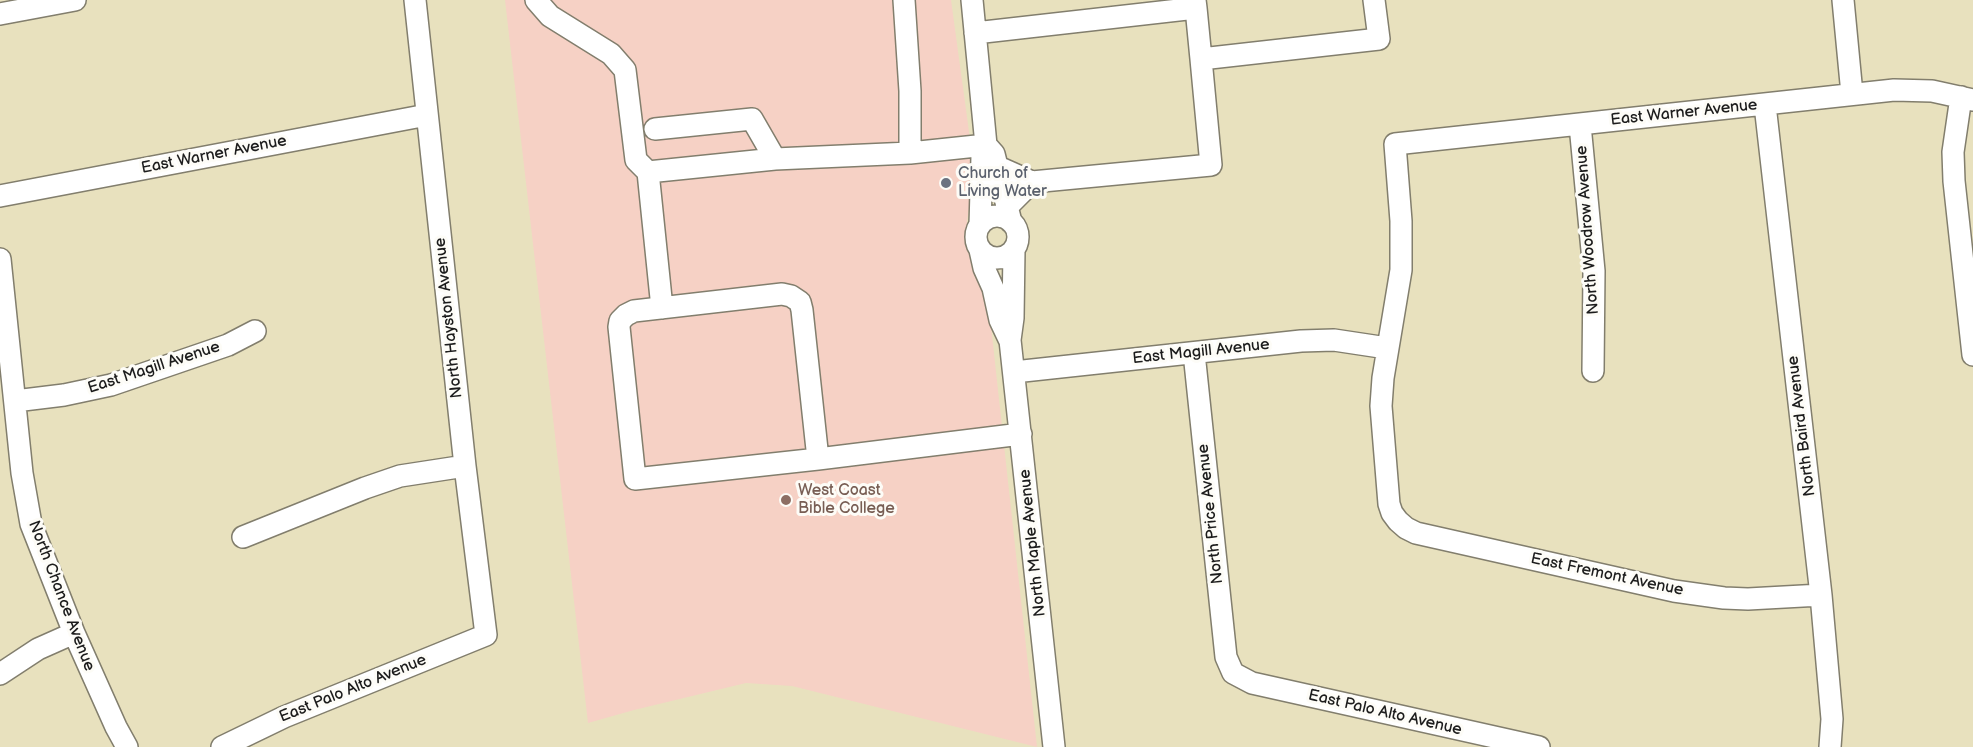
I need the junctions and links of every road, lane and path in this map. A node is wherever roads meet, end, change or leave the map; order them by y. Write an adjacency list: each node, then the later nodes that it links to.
1 (75, 0): 9 (street)
2 (415, 0): 15 (street, North Hayston Avenue)
3 (536, 0): 22 (street)
4 (904, 0): 19 (street)
5 (972, 0): 10 (street, North Maple Avenue)
6 (1374, 0): 11 (street)
7 (1843, 0): 12 (street)
8 (1195, 4): 10 (street); 11 (street)
9 (0, 14)
10 (975, 33): 18 (street, North Maple Avenue)
11 (1201, 59): 23 (street)
12 (1852, 94): 13 (street, East Warner Avenue); 14 (street, East Warner Avenue)
13 (1967, 99): 31 (street)
14 (1765, 105): 16 (street, East Warner Avenue); 44 (street, North Baird Avenue)
15 (427, 115): 24 (street, East Warner Avenue); 42 (street, North Hayston Avenue)
16 (1580, 125): 34 (street, East Warner Avenue); 37 (street, North Woodrow Avenue)
17 (655, 129): 20 (street)
18 (986, 145): 19 (street); 21 (street, North Maple Avenue); 26 (street, North Maple Avenue)
19 (910, 153): 20 (street)
20 (776, 159): 22 (street)
21 (996, 166): 23 (street); 25 (street, North Maple Avenue)
22 (648, 172): 30 (street)
23 (1032, 182): 25 (street)
24 (0, 196)
25 (1009, 214): 26 (street); 28 (street, North Maple Avenue)
26 (980, 225): 27 (street, North Maple Avenue)
27 (980, 250): 28 (street); 33 (street, North Maple Avenue)
28 (1014, 250): 33 (street, North Maple Avenue)
29 (0, 259): 39 (street, North Chance Avenue)
30 (662, 308): 41 (street); 41 (street)
31 (1971, 318): 36 (street)
32 (255, 331): 39 (street, East Magill Avenue)
33 (1010, 340): 38 (street, North Maple Avenue)
34 (1388, 348): 35 (street, East Magill Avenue); 44 (street, East Fremont Avenue)
35 (1194, 353): 38 (street, East Magill Avenue); 47 (street, North Price Avenue)
36 (1973, 355)
37 (1593, 371)
38 (1014, 372): 40 (street, North Maple Avenue)
39 (15, 401): 45 (street, North Chance Avenue)
40 (1021, 434): 41 (street); 51 (street, North Maple Avenue)
41 (818, 459)
42 (465, 466): 43 (street); 46 (street, North Hayston Avenue)
43 (243, 537)
44 (1821, 595): 53 (street, North Baird Avenue)
45 (74, 633): 48 (street); 49 (street, North Chance Avenue)
46 (486, 636): 50 (street, East Palo Alto Avenue)
47 (1233, 673): 52 (street, East Palo Alto Avenue)
48 (0, 674)
49 (127, 747)
50 (222, 747)
51 (1054, 747)
52 (1539, 747)
53 (1830, 747)

